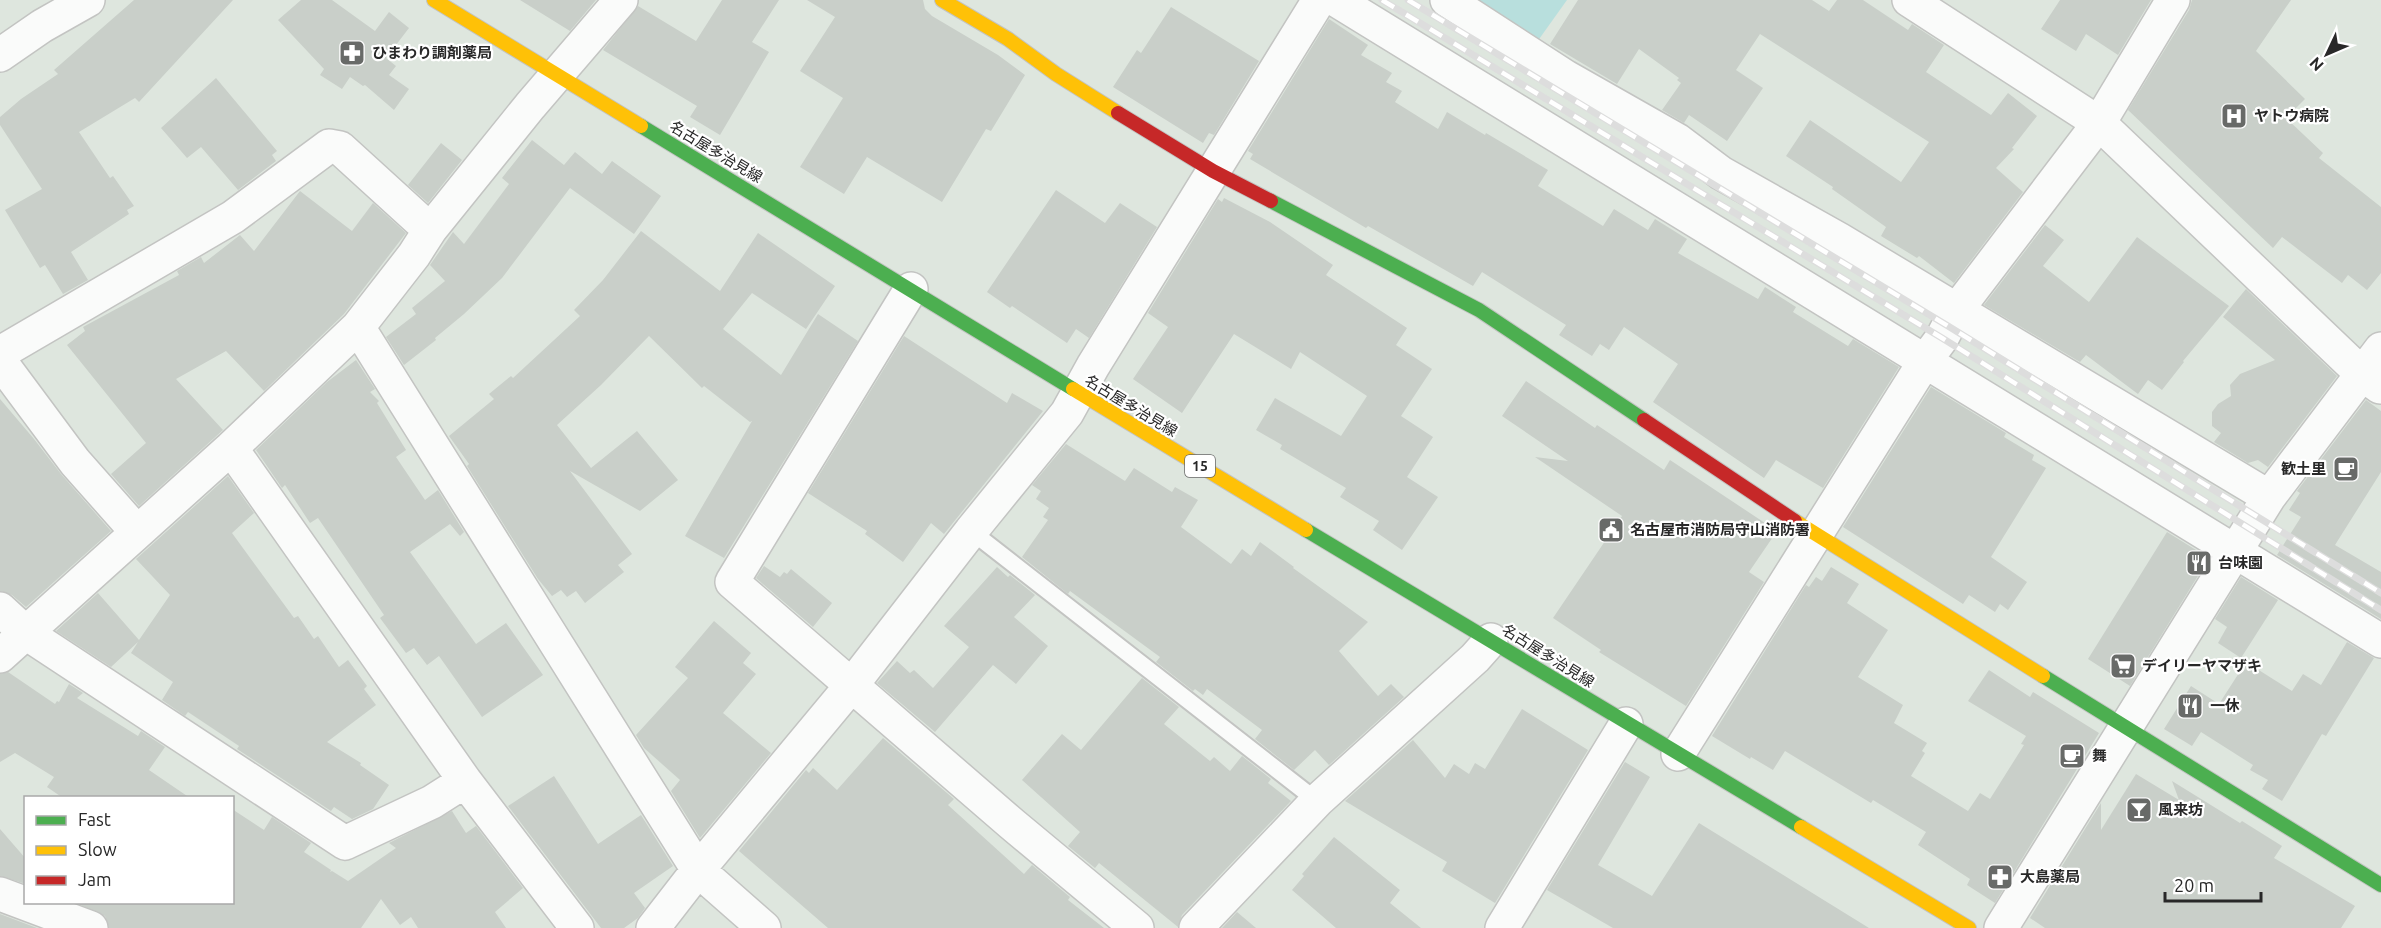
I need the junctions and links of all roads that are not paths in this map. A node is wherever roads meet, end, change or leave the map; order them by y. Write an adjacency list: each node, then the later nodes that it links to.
1 (87, 0): 10 (street)
2 (434, 0): 11 (main road, 名古屋多治見線 / 15)
3 (621, 0): 11 (street)
4 (942, 0): 13 (main road)
5 (1319, 0): 13 (street)
6 (1336, 0): 20 (street)
7 (1447, 0): 16 (street)
8 (1909, 0): 12 (street)
9 (2173, 0): 12 (street)
10 (0, 56)
11 (556, 75): 14 (street); 15 (main road, 名古屋多治見線 / 15)
12 (2099, 123): 16 (street); 21 (street)
13 (1213, 171): 22 (street); 27 (main road)
14 (430, 230): 17 (street); 18 (street)
15 (911, 289): 22 (main road, 名古屋多治見線 / 15); 34 (street)
16 (1956, 311): 20 (street); 24 (street)
17 (358, 327): 23 (street); 40 (street)
18 (0, 353)
19 (0, 361): 26 (street)
20 (1925, 361): 27 (street); 28 (street)
21 (2375, 371): 24 (street)
22 (1077, 393): 25 (street); 31 (main road, 名古屋多治見線 / 15)
23 (231, 448): 26 (street); 38 (street)
24 (2269, 497): 28 (street)
25 (971, 531): 34 (street); 39 (lane)
26 (137, 532): 30 (street)
27 (1816, 535): 36 (main road); 37 (street)
28 (2236, 552): 32 (street); 36 (street)
29 (0, 609): 30 (street)
30 (26, 633): 33 (street); 38 (street)
31 (1491, 640): 35 (main road, 名古屋多治見線 / 15); 39 (street)
32 (2381, 641)
33 (0, 657)
34 (851, 686): 40 (street); 49 (street)
35 (1626, 724): 37 (main road, 名古屋多治見線 / 15); 51 (street)
36 (2127, 728): 41 (main road); 53 (street)
37 (1678, 753): 52 (main road, 名古屋多治見線 / 15)
38 (465, 781): 46 (street)
39 (1317, 801): 50 (street)
40 (698, 870): 47 (street); 48 (street)
41 (2381, 885)
42 (0, 894): 43 (street)
43 (24, 903)
44 (27, 904): 45 (street)
45 (91, 928)
46 (578, 928)
47 (653, 928)
48 (764, 928)
49 (1137, 928)
50 (1196, 928)
51 (1502, 928)
52 (1969, 928)
53 (2001, 928)

